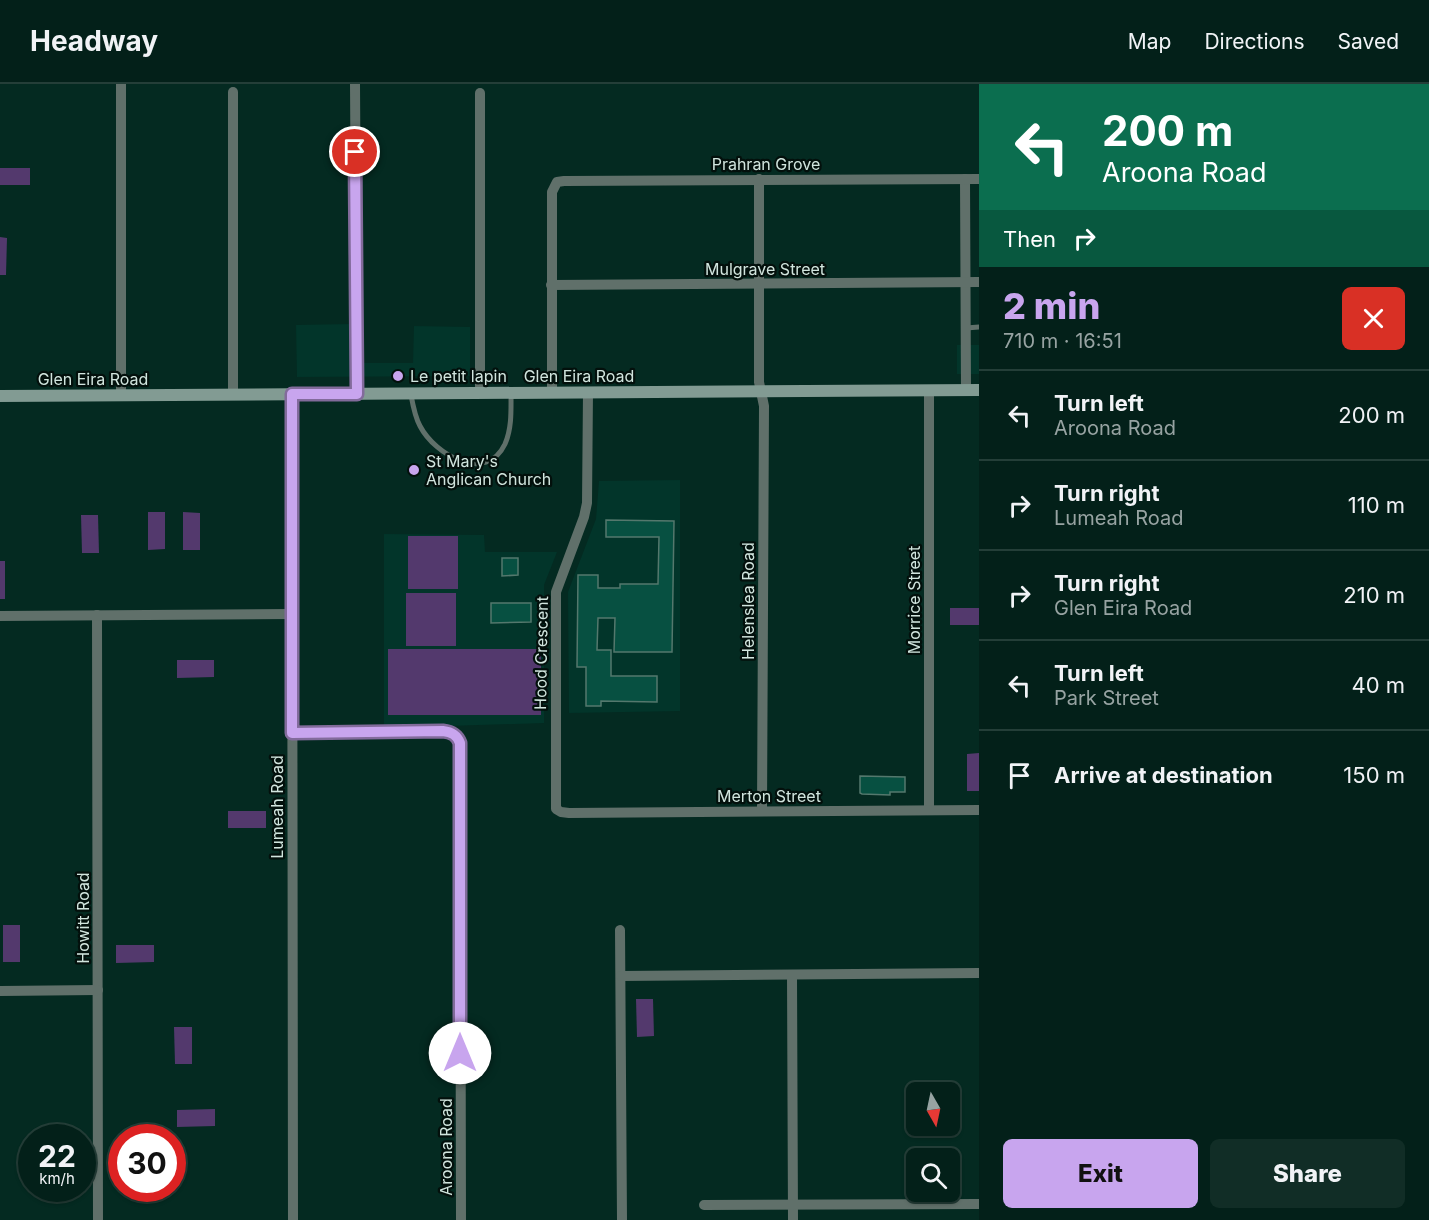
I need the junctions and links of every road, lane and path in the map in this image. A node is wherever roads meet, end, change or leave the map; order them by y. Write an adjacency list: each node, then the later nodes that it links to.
1 (121, 84): 25 (street)
2 (355, 84): 24 (street)
3 (233, 92): 22 (street)
4 (480, 93): 19 (street)
5 (759, 179): 6 (street, Prahran Grove); 10 (street, Helenslea Road); 11 (street, Prahran Grove)
6 (965, 179): 7 (street, Prahran Grove); 8 (street)
7 (979, 179)
8 (966, 282): 9 (street, Mulgrave Street); 10 (street, Mulgrave Street); 13 (street)
9 (979, 282)
10 (759, 284): 11 (street, Mulgrave Street); 17 (street, Helenslea Road)
11 (551, 285): 21 (street)
12 (979, 327): 13 (lane)
13 (966, 328): 14 (street)
14 (973, 390): 15 (main road, Glen Eira Road)
15 (929, 391): 17 (main road, Glen Eira Road); 31 (street, Morrice Street)
16 (588, 392): 17 (main road, Glen Eira Road); 21 (main road, Glen Eira Road); 33 (street, Hood Crescent)
17 (762, 392): 34 (street, Helenslea Road)
18 (411, 393): 19 (main road, Glen Eira Road); 20 (lane); 24 (main road, Glen Eira Road)
19 (480, 393): 20 (main road, Glen Eira Road)
20 (511, 393): 21 (main road, Glen Eira Road)
21 (552, 393)
22 (233, 394): 23 (main road, Glen Eira Road); 25 (main road, Glen Eira Road)
23 (292, 394): 24 (main road, Glen Eira Road); 27 (street, Lumeah Road)
24 (357, 394)
25 (121, 395): 26 (main road, Glen Eira Road)
26 (0, 396)
27 (292, 614): 28 (street); 30 (street, Lumeah Road)
28 (97, 615): 29 (street); 39 (street, Howitt Road)
29 (0, 616)
30 (292, 733): 45 (street, Lumeah Road); 46 (street, Aroona Road)
31 (929, 810): 32 (street, Merton Street); 34 (street, Merton Street)
32 (979, 810)
33 (559, 811): 34 (street, Merton Street)
34 (762, 811)
35 (620, 930): 38 (street)
36 (979, 972): 37 (street)
37 (792, 975): 38 (street); 43 (street)
38 (621, 976): 47 (street)
39 (98, 990): 40 (street); 44 (street, Howitt Road)
40 (0, 991)
41 (979, 1204): 43 (street)
42 (704, 1205): 43 (street)
43 (793, 1205): 48 (street)
44 (98, 1220)
45 (293, 1220)
46 (461, 1220)
47 (622, 1220)
48 (793, 1220)

